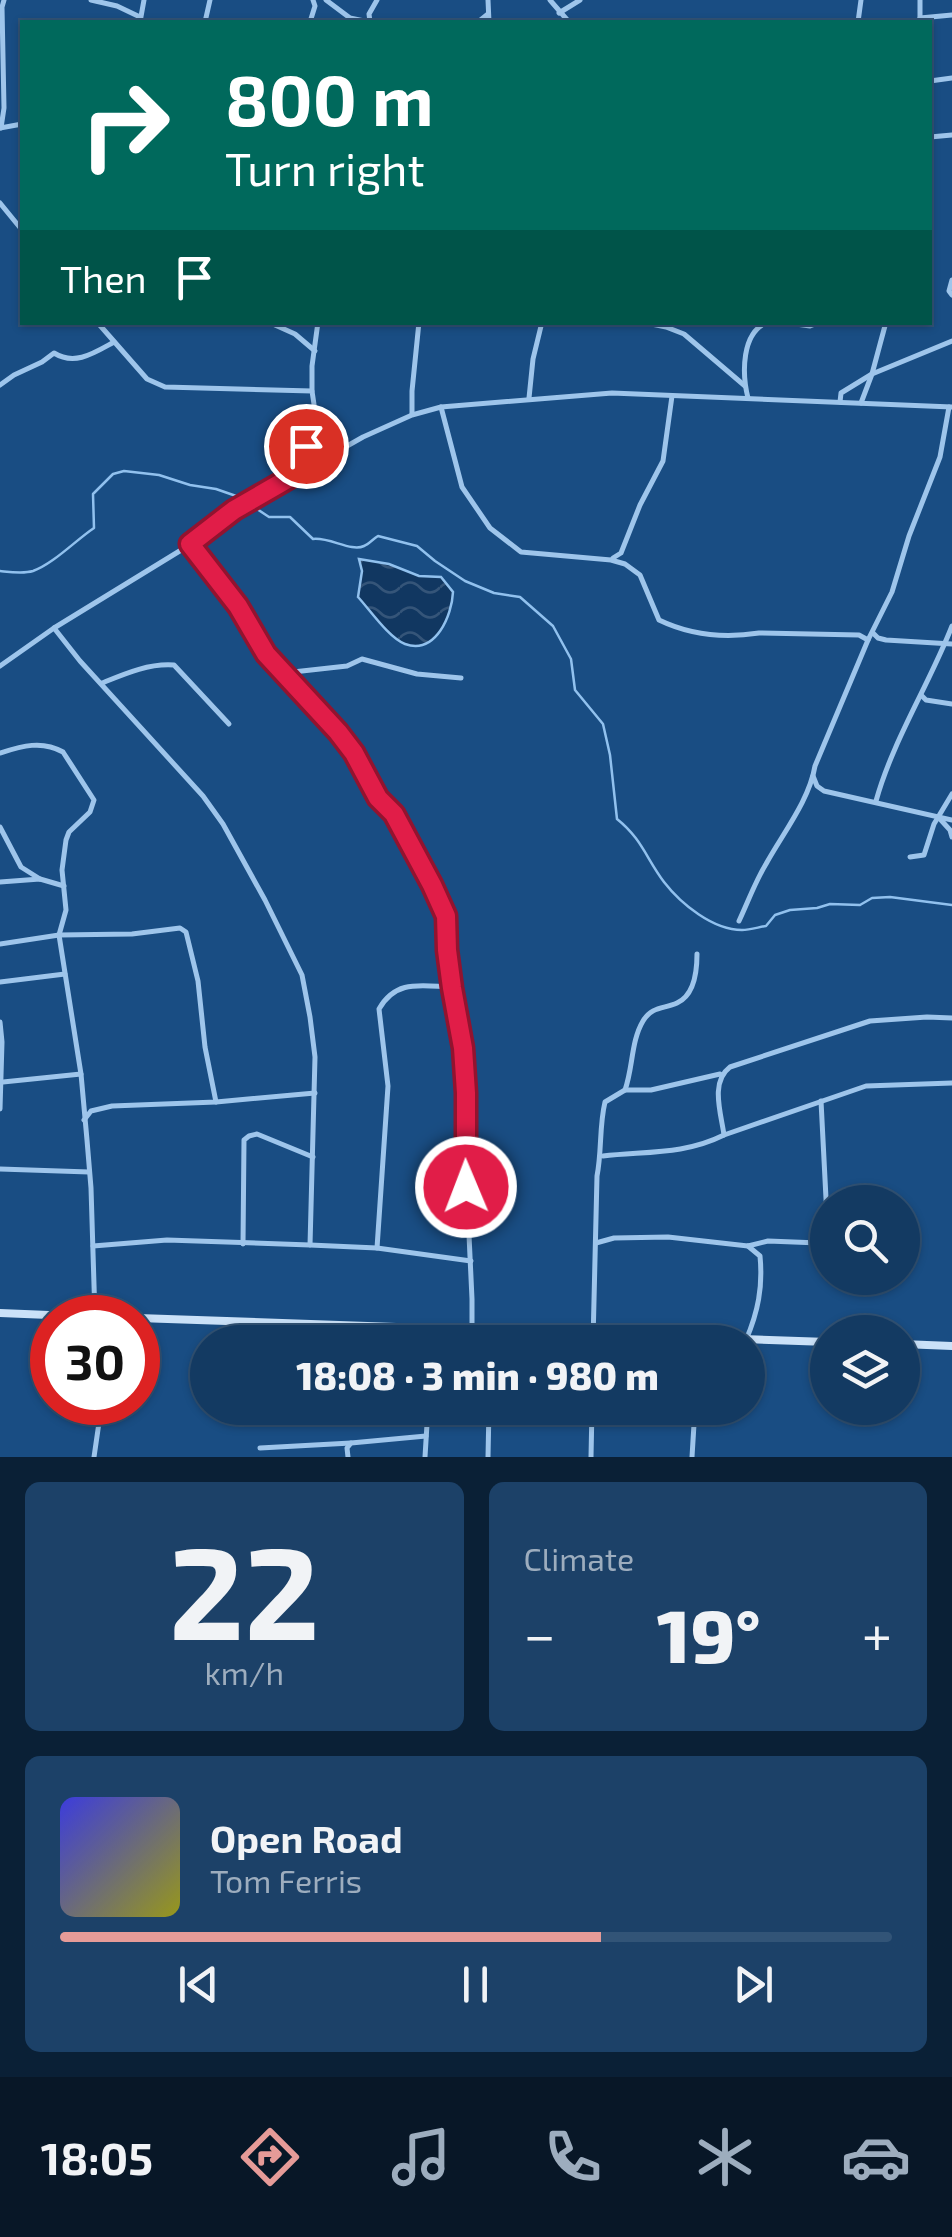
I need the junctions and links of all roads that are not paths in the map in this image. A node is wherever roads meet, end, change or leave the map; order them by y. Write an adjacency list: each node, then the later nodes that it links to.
1 (2, 0): 2 (street); 17 (street)
2 (12, 0)
3 (91, 0): 13 (street)
4 (144, 0): 13 (street)
5 (326, 0): 14 (street)
6 (488, 0): 12 (street)
7 (550, 0): 10 (street)
8 (580, 0): 10 (street)
9 (920, 0): 16 (street)
10 (559, 13): 15 (street)
11 (952, 15): 16 (street)
12 (488, 18)
13 (140, 20)
14 (360, 20)
15 (567, 20)
16 (920, 20)
17 (2, 55): 18 (street)
18 (1, 128)
19 (2, 208): 20 (street)
20 (20, 228)
21 (952, 280): 22 (street)
22 (952, 295)
23 (100, 325): 32 (street)
24 (275, 325): 33 (street)
25 (318, 325): 33 (street)
26 (419, 325): 45 (street)
27 (541, 325): 39 (street)
28 (656, 325): 36 (street)
29 (760, 325): 36 (street)
30 (885, 325): 34 (street)
31 (952, 341): 34 (street)
32 (114, 342): 35 (street); 37 (street)
33 (315, 351): 37 (street)
34 (872, 374): 41 (street); 42 (street)
35 (0, 385)
36 (745, 386): 40 (street)
37 (312, 391): 46 (street)
38 (672, 396): 39 (street); 40 (street); 48 (street)
39 (529, 398): 44 (street)
40 (748, 398): 41 (street)
41 (840, 402): 42 (street)
42 (861, 403): 43 (street)
43 (951, 407): 53 (street)
44 (441, 408): 45 (street); 49 (street)
45 (412, 415): 46 (street)
46 (305, 469): 47 (street)
47 (190, 544): 52 (street); 57 (street)
48 (620, 553): 49 (street); 50 (street)
49 (611, 560): 50 (street)
50 (625, 564): 54 (street)
51 (952, 626): 55 (street)
52 (54, 628): 56 (street); 59 (street)
53 (872, 632): 54 (street); 55 (street)
54 (868, 640): 64 (street)
55 (948, 645): 60 (street)
56 (0, 666)
57 (284, 672): 58 (street); 81 (street)
58 (461, 678)
59 (102, 683): 62 (street); 89 (street)
60 (922, 696): 61 (street); 66 (street)
61 (952, 704)
62 (228, 724)
63 (0, 753): 74 (street)
64 (813, 776): 66 (street); 75 (street)
65 (952, 794): 67 (street)
66 (876, 802): 67 (street)
67 (938, 817): 68 (street); 70 (street); 71 (street)
68 (952, 820)
69 (0, 827): 72 (street)
70 (952, 837)
71 (910, 857)
72 (40, 879): 73 (street); 74 (street)
73 (0, 882)
74 (64, 886): 76 (street)
75 (740, 921)
76 (59, 935): 77 (street); 79 (street); 90 (street)
77 (0, 944)
78 (697, 954): 88 (street)
79 (65, 974): 80 (street); 84 (street)
80 (0, 982)
81 (452, 988): 106 (street); 107 (street)
82 (952, 1018): 85 (street)
83 (0, 1022): 86 (street)
84 (80, 1074): 86 (street); 93 (street)
85 (721, 1074): 88 (street); 94 (street)
86 (1, 1083): 92 (street)
87 (952, 1083): 91 (street)
88 (626, 1090): 95 (street)
89 (315, 1093): 90 (street); 96 (street)
90 (216, 1102): 93 (street)
91 (821, 1102): 94 (street); 99 (street)
92 (0, 1109)
93 (84, 1120): 98 (street)
94 (724, 1135): 95 (street)
95 (602, 1156): 100 (street)
96 (314, 1157): 102 (street); 103 (street)
97 (0, 1169): 98 (street)
98 (89, 1172): 104 (street)
99 (826, 1185)
100 (596, 1243): 105 (street); 114 (street)
101 (810, 1243): 105 (street)
102 (243, 1244): 103 (street); 104 (street)
103 (310, 1244): 106 (street)
104 (93, 1246): 108 (street)
105 (748, 1246): 115 (street)
106 (378, 1248): 107 (street)
107 (470, 1261): 113 (street)
108 (94, 1295)
109 (0, 1313): 110 (main road)
110 (30, 1314)
111 (160, 1319): 112 (main road)
112 (311, 1325)
113 (472, 1325)
114 (593, 1325)
115 (752, 1325)
116 (765, 1340): 117 (main road)
117 (810, 1342)
118 (920, 1345): 119 (main road)
119 (952, 1346)
120 (99, 1425): 128 (street)
121 (427, 1425): 125 (street)
122 (489, 1425): 131 (street)
123 (592, 1425): 132 (street)
124 (693, 1425): 133 (street)
125 (426, 1436): 126 (street); 130 (street)
126 (352, 1443): 127 (street); 129 (street)
127 (260, 1448)
128 (94, 1457)
129 (348, 1457)
130 (426, 1457)
131 (488, 1457)
132 (591, 1457)
133 (692, 1457)

